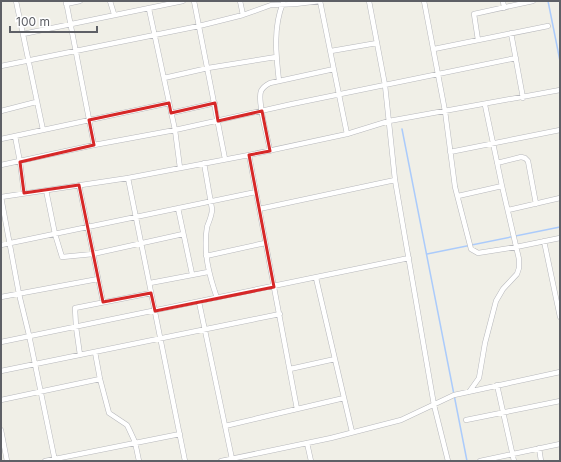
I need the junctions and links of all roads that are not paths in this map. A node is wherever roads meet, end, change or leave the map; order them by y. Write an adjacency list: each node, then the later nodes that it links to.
1 (16, 1): 22 (street)
2 (80, 1): 13 (street)
3 (110, 1): 16 (street)
4 (183, 1): 15 (street)
5 (194, 1): 19 (street)
6 (240, 1): 17 (street)
7 (320, 1): 12 (street); 27 (street)
8 (369, 1): 25 (street)
9 (424, 1): 26 (street)
10 (502, 1): 14 (street)
11 (533, 1): 14 (street)
12 (283, 2): 17 (street); 29 (street)
13 (66, 3): 18 (street)
14 (504, 8): 24 (street)
15 (149, 9): 16 (street); 23 (street)
16 (114, 14): 18 (street)
17 (243, 15): 19 (street)
18 (70, 24): 22 (street); 28 (street)
19 (199, 26): 23 (street); 33 (street)
20 (548, 26): 21 (street)
21 (511, 33): 24 (street); 30 (street)
22 (23, 34): 31 (street)
23 (155, 35): 28 (street); 36 (street)
24 (478, 40): 26 (street)
25 (377, 43): 27 (street); 38 (street)
26 (434, 50): 35 (street)
27 (331, 51): 34 (street)
28 (76, 52): 31 (street); 50 (street)
29 (276, 56): 33 (street); 37 (street)
30 (516, 58): 35 (street); 41 (street)
31 (28, 60): 32 (street); 42 (street)
32 (1, 66)
33 (208, 68): 36 (street); 44 (street)
34 (334, 69): 37 (street); 40 (street)
35 (439, 74): 38 (street); 48 (street)
36 (164, 78): 43 (street)
37 (279, 80): 47 (street)
38 (385, 85): 40 (street); 52 (street)
39 (560, 90): 41 (street)
40 (339, 94): 47 (street); 56 (street)
41 (524, 98): 45 (street)
42 (36, 102): 46 (street); 53 (street)
43 (169, 103): 49 (street); 50 (street)
44 (215, 103): 49 (street); 51 (street)
45 (485, 105): 48 (street); 59 (street)
46 (1, 111)
47 (262, 111): 51 (street); 61 (street)
48 (445, 111): 52 (street); 62 (street)
49 (171, 113): 54 (street)
50 (89, 120): 53 (street); 60 (street)
51 (218, 121): 54 (street); 64 (street)
52 (389, 121): 56 (street); 71 (street)
53 (42, 130): 57 (street)
54 (175, 130): 60 (street); 69 (street)
55 (560, 130): 59 (street)
56 (347, 134): 61 (street)
57 (15, 136): 58 (street); 65 (street)
58 (1, 139)
59 (493, 144): 62 (street); 67 (street)
60 (94, 145): 65 (street)
61 (270, 150): 63 (street)
62 (450, 152): 77 (street)
63 (249, 155): 64 (street); 75 (street)
64 (225, 158): 66 (street)
65 (20, 162): 68 (street); 76 (street)
66 (204, 163): 69 (street); 79 (street)
67 (497, 163): 73 (street); 80 (street)
68 (1, 165)
69 (180, 168): 70 (street)
70 (128, 178): 72 (street); 84 (street)
71 (395, 180): 82 (street); 97 (street)
72 (79, 185): 74 (street); 85 (street)
73 (502, 186): 77 (street); 83 (street)
74 (46, 190): 76 (street); 86 (street)
75 (256, 192): 79 (street); 82 (street)
76 (24, 193): 90 (street)
77 (458, 196): 94 (street)
78 (560, 198): 80 (street)
79 (211, 202): 81 (street); 96 (street)
80 (536, 204): 83 (street)
81 (178, 208): 84 (street); 87 (street)
82 (259, 209): 92 (street)
83 (508, 210): 94 (street)
84 (136, 218): 85 (street); 91 (street)
85 (88, 228): 86 (street); 95 (street)
86 (55, 234): 90 (street); 95 (street)
87 (183, 234): 91 (street); 99 (street)
88 (560, 238): 89 (street)
89 (544, 241): 94 (street); 112 (street)
90 (10, 243): 93 (street); 105 (street)
91 (141, 243): 95 (street); 102 (street)
92 (265, 243): 96 (street); 103 (street)
93 (1, 245)
94 (516, 247): 128 (street)
95 (93, 254): 101 (street)
96 (206, 256): 98 (street)
97 (408, 258): 100 (street); 132 (street)
98 (208, 272): 99 (street); 107 (street)
99 (192, 274): 102 (street)
100 (316, 278): 103 (street); 120 (street)
101 (98, 279): 105 (street); 108 (street)
102 (150, 283): 104 (street)
103 (274, 287): 107 (street); 111 (street)
104 (151, 293): 108 (street); 110 (street)
105 (20, 294): 106 (street); 115 (street)
106 (1, 297)
107 (217, 298): 109 (street)
108 (103, 302): 113 (street)
109 (199, 302): 110 (street); 114 (street)
110 (155, 311): 113 (street); 116 (street)
111 (280, 314): 114 (street); 122 (street)
112 (560, 317)
113 (76, 327): 115 (street); 119 (street)
114 (205, 330): 116 (street); 136 (street)
115 (30, 336): 117 (street); 121 (street)
116 (160, 339): 118 (street); 139 (street)
117 (1, 342)
118 (95, 352): 119 (street); 125 (street)
119 (80, 355): 121 (street)
120 (335, 359): 122 (street); 129 (street)
121 (34, 365): 123 (street); 127 (street)
122 (290, 369): 133 (street)
123 (1, 371)
124 (560, 372): 126 (street)
125 (100, 379): 127 (street); 140 (street)
126 (498, 385): 128 (street); 134 (street)
127 (40, 391): 130 (street); 146 (street)
128 (468, 392): 132 (street)
129 (344, 398): 133 (street); 138 (street)
130 (1, 400)
131 (560, 401): 134 (street)
132 (434, 405): 138 (street); 153 (street)
133 (297, 409): 136 (street)
134 (504, 413): 135 (street); 144 (street)
135 (466, 420)
136 (225, 426): 145 (street)
137 (1, 430): 147 (street)
138 (352, 432): 141 (street)
139 (180, 434): 140 (street); 150 (street)
140 (135, 442): 146 (street); 149 (street)
141 (307, 443): 145 (street); 152 (street)
142 (560, 444): 143 (street)
143 (539, 448): 144 (street); 156 (street)
144 (512, 454): 154 (street); 155 (street)
145 (232, 459): 151 (street)
146 (54, 460): 148 (street)
147 (7, 461)
148 (45, 461)
149 (139, 461)
150 (185, 461)
151 (221, 461)
152 (311, 461)
153 (448, 461)
154 (480, 461)
155 (514, 461)
156 (541, 461)

